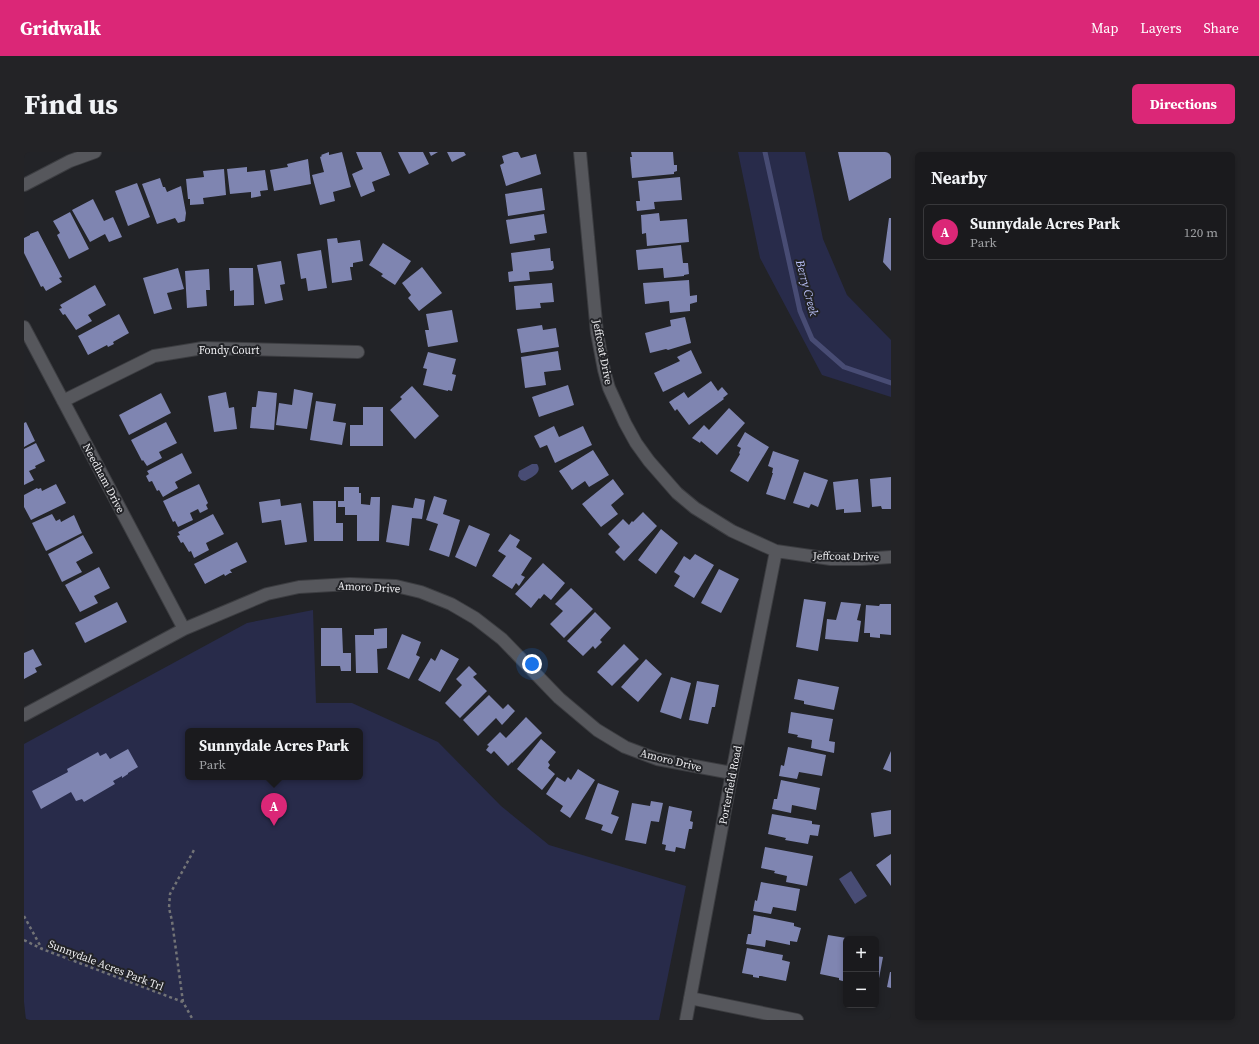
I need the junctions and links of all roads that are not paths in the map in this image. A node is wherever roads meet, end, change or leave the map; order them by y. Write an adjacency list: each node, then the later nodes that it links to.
1 (95, 152): 3 (street)
2 (580, 152): 7 (street, Jeffcoat Drive)
3 (24, 185)
4 (24, 327): 6 (street, Needham Drive)
5 (358, 352): 6 (street, Fondy Court)
6 (63, 401): 9 (street, Needham Drive)
7 (776, 551): 8 (street, Jeffcoat Drive); 11 (street, Porterfield Road)
8 (891, 556)
9 (184, 628): 10 (street, Amoro Drive); 11 (street, Amoro Drive)
10 (24, 715)
11 (732, 773): 12 (street, Porterfield Road)
12 (690, 998): 13 (street, Porterfield Road); 14 (street)
13 (686, 1020)
14 (797, 1020)

